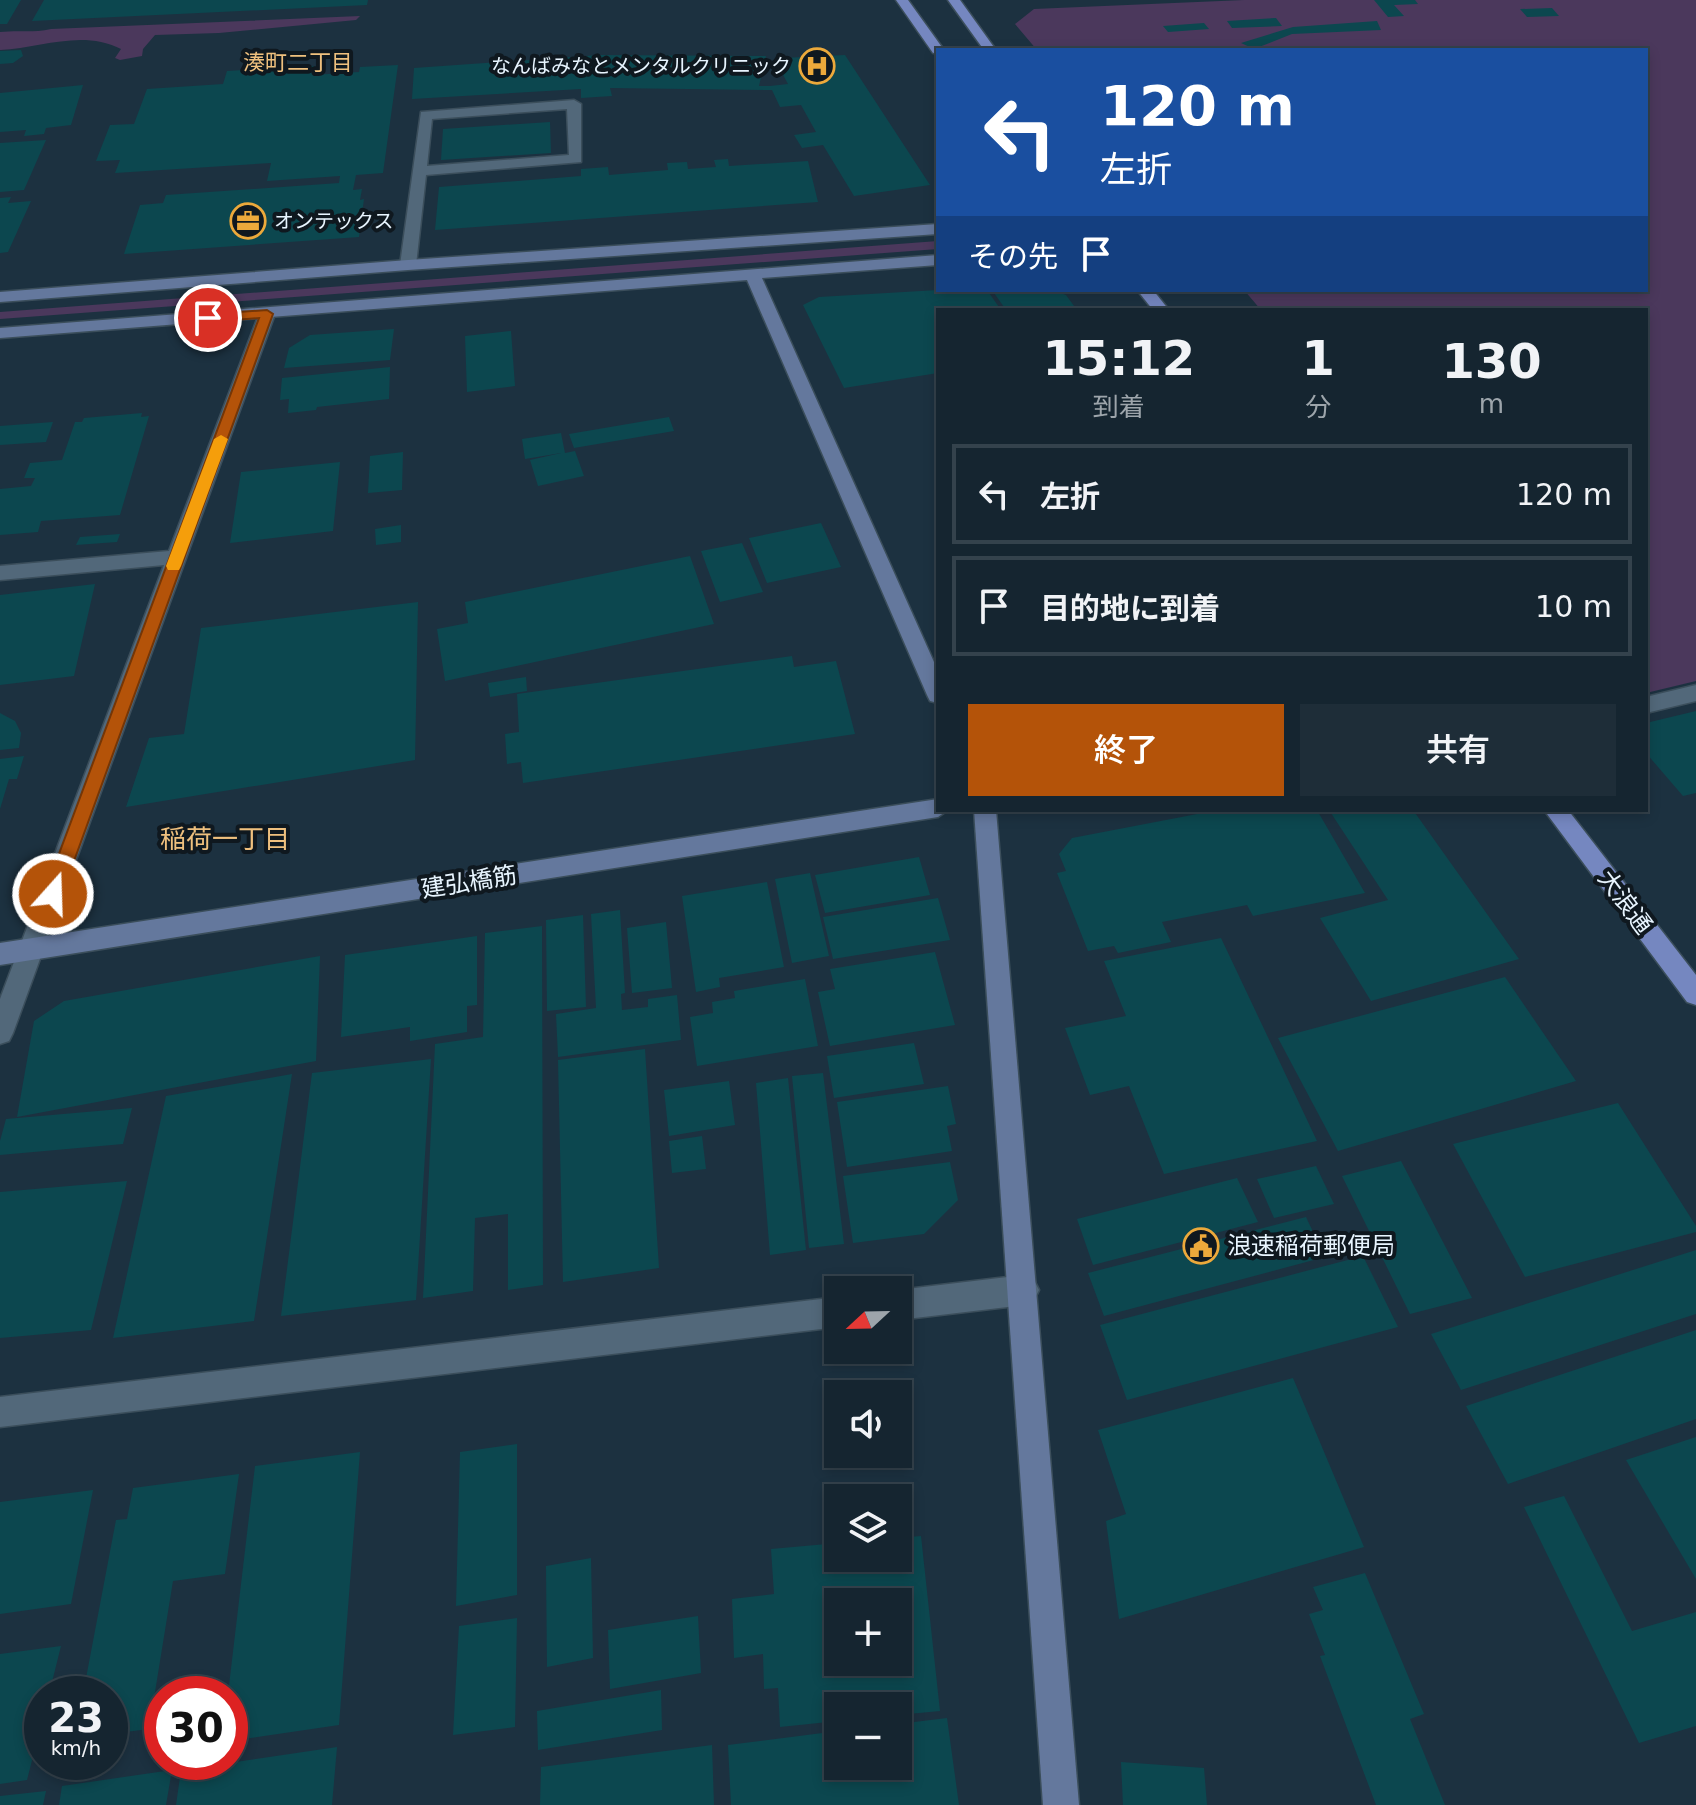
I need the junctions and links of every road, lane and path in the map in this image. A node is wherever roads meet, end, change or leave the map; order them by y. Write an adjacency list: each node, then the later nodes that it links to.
1 (902, 0): 3 (main road)
2 (954, 0): 4 (main road)
3 (937, 48)
4 (989, 48)
5 (422, 171): 5 (street); 8 (street)
6 (936, 229): 8 (street)
7 (936, 260): 9 (street)
8 (408, 265): 11 (street)
9 (753, 276): 13 (street); 17 (street)
10 (1147, 292): 12 (main road)
11 (0, 297)
12 (1159, 308)
13 (267, 314): 14 (street); 15 (street)
14 (0, 333)
15 (177, 557): 16 (street); 23 (street)
16 (0, 573)
17 (936, 690)
18 (1696, 693): 19 (street)
19 (1648, 705)
20 (936, 808): 23 (street, 建弘橋筋)
21 (985, 812): 27 (street)
22 (1557, 812): 25 (main road, 大浪通)
23 (32, 950): 24 (street, 建弘橋筋); 26 (street)
24 (0, 954)
25 (1696, 994)
26 (0, 1033)
27 (1024, 1290): 28 (street); 31 (street)
28 (912, 1303)
29 (824, 1314): 30 (street)
30 (0, 1412)
31 (1061, 1805)

